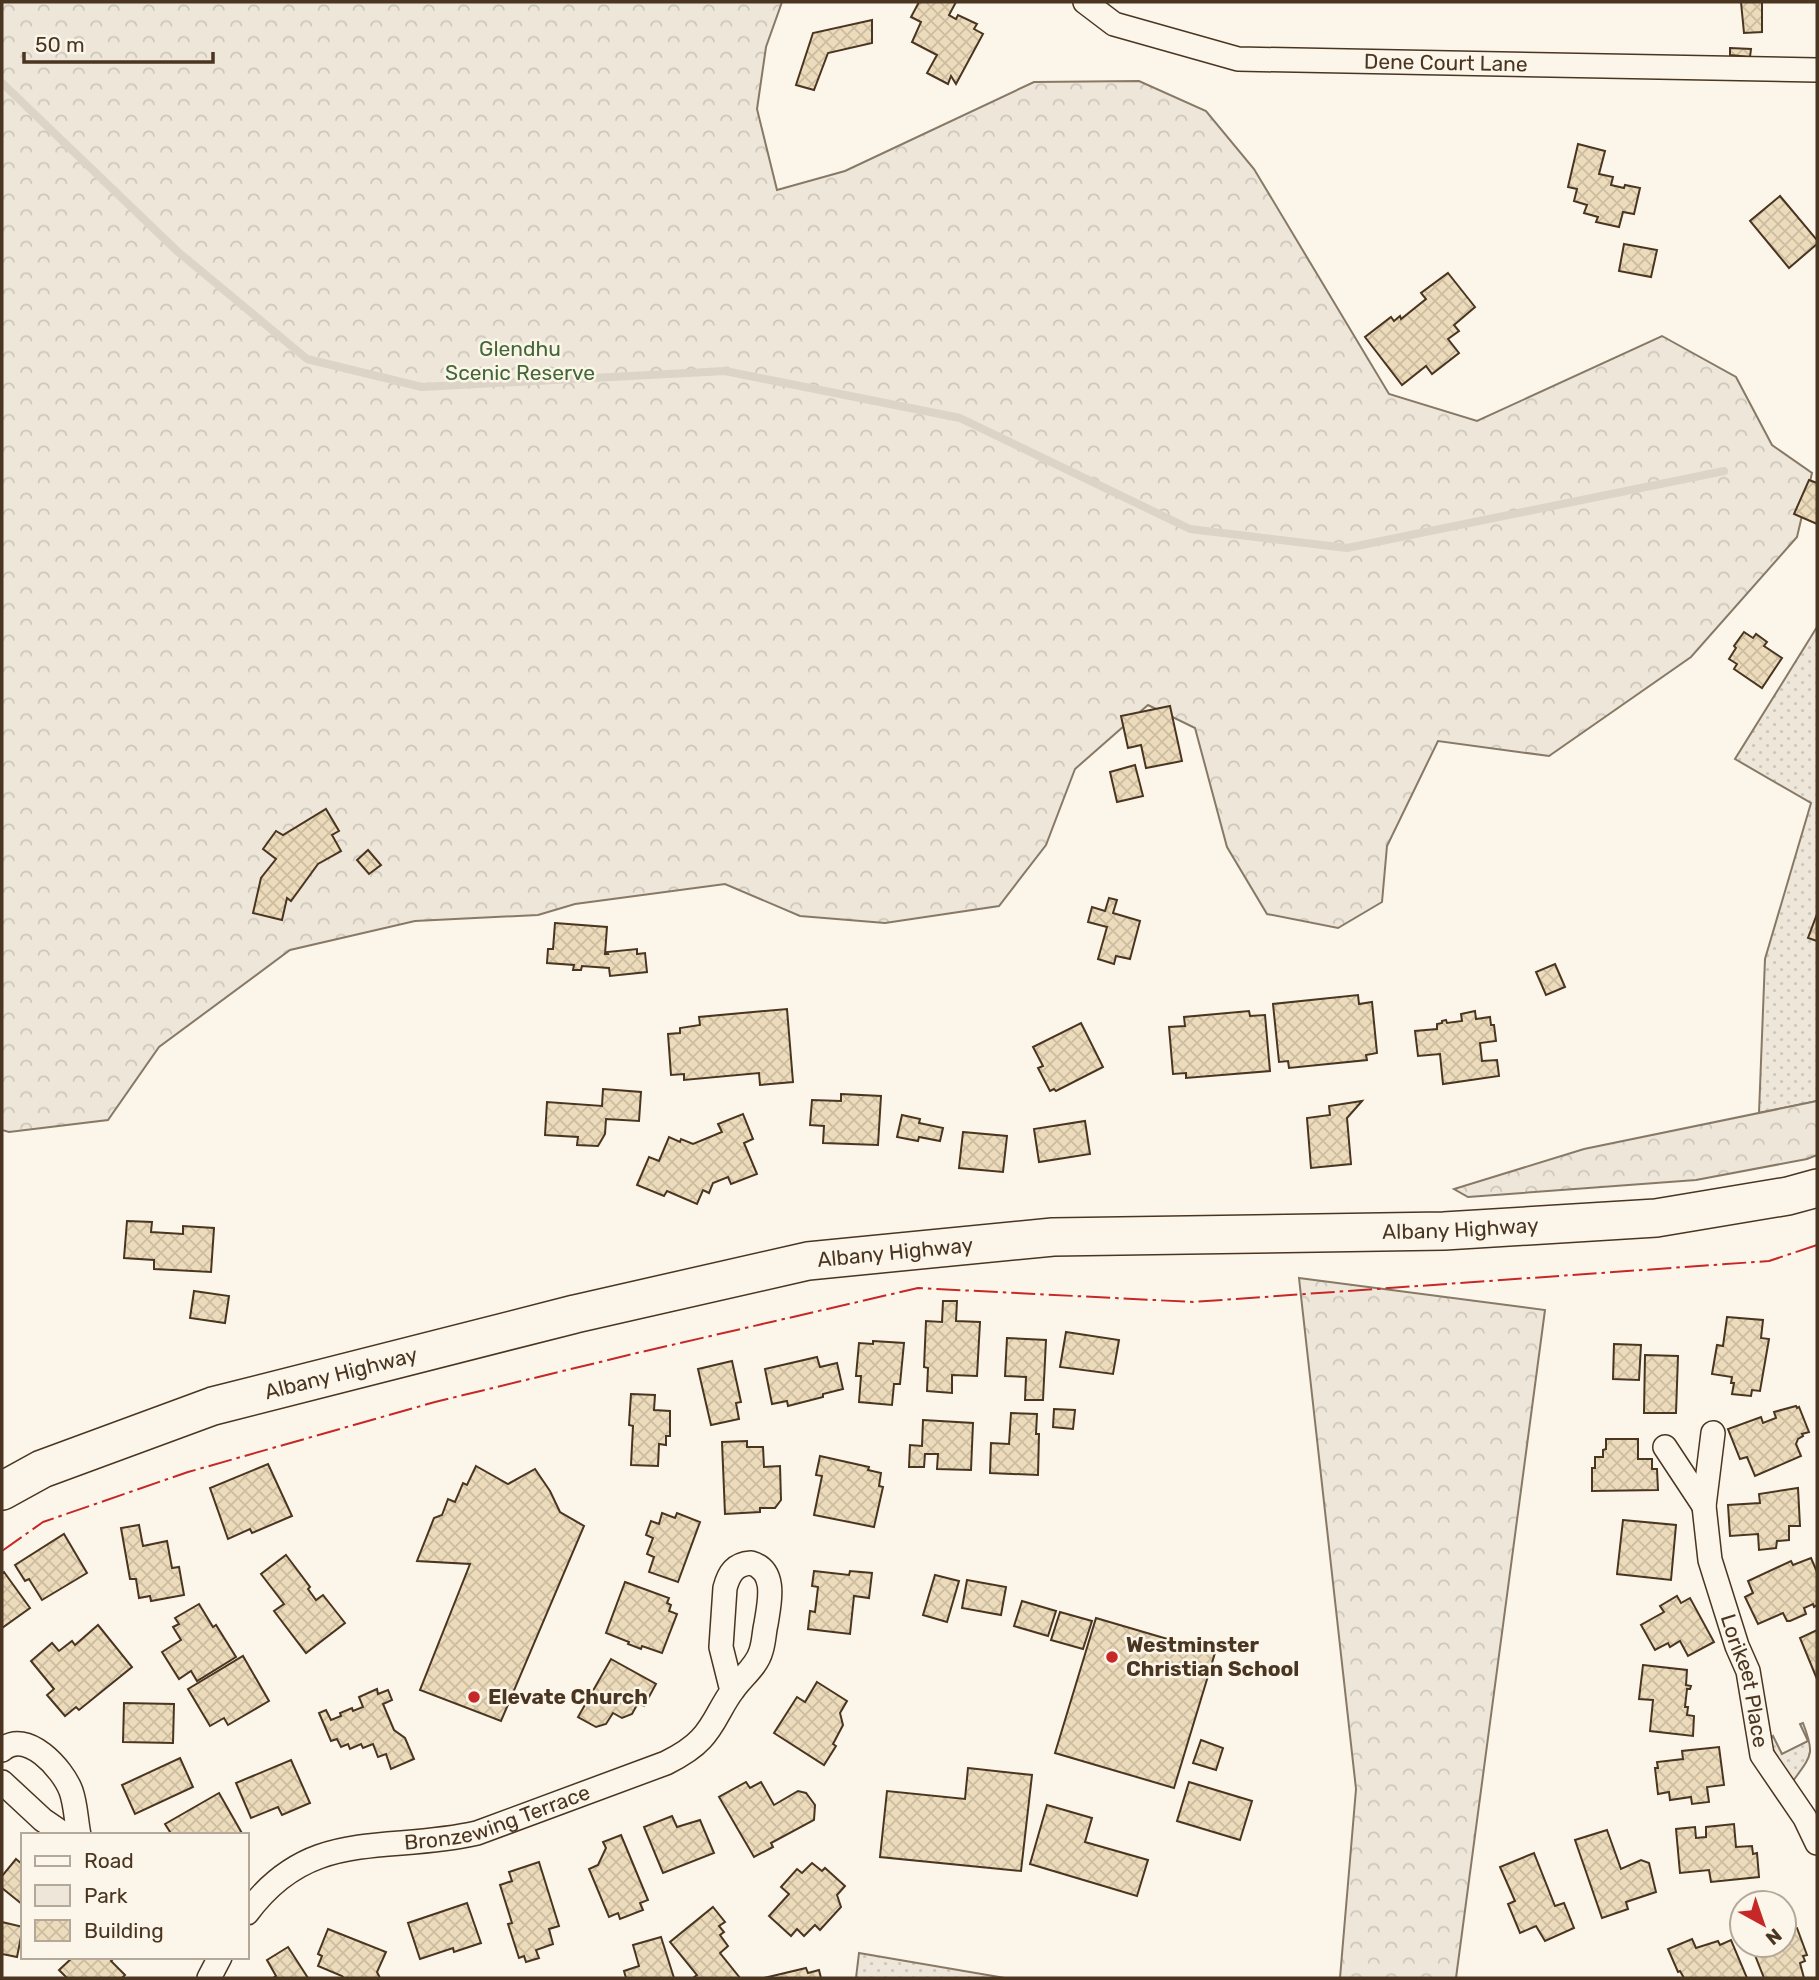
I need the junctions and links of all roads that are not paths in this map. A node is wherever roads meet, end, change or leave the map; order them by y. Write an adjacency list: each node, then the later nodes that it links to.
1 (1085, 2): 2 (street, Dene Court Lane)
2 (1817, 70)
3 (1817, 1188): 6 (main road, Albany Highway)
4 (1713, 1433): 7 (street, Lorikeet Place)
5 (1665, 1447): 7 (street, Lorikeet Place)
6 (2, 1490)
7 (1704, 1506): 13 (street, Lorikeet Place)
8 (732, 1691): 8 (street, Bronzewing Terrace); 14 (street, Bronzewing Terrace)
9 (2, 1750): 12 (street)
10 (2, 1782): 11 (street)
11 (62, 1833)
12 (79, 1833)
13 (1817, 1843)
14 (248, 1912)
15 (219, 1959): 16 (street)
16 (209, 1978)

